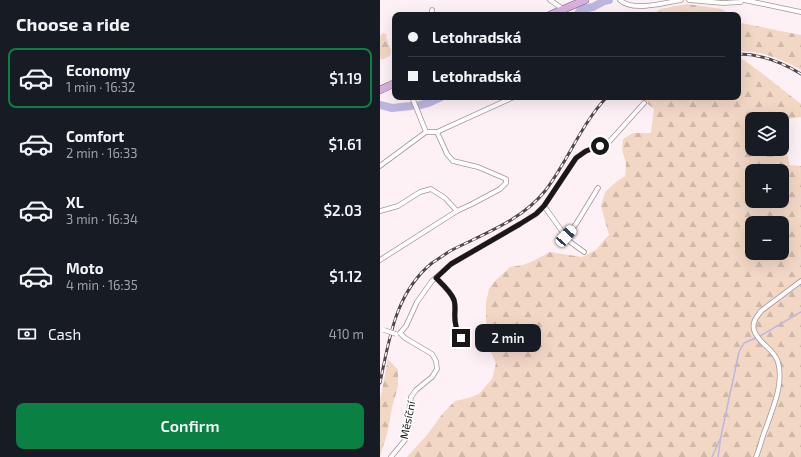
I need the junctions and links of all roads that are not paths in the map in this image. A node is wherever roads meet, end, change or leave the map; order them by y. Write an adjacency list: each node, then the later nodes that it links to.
1 (550, 0): 7 (street)
2 (585, 0): 7 (main road)
3 (620, 0): 4 (street)
4 (681, 0)
5 (689, 0): 6 (street)
6 (743, 0): 9 (street)
7 (563, 9): 8 (main road)
8 (556, 12)
9 (801, 12)
10 (392, 84): 11 (main road)
11 (380, 90)
12 (413, 100): 15 (street)
13 (507, 100): 16 (street)
14 (644, 103): 19 (street)
15 (426, 132): 16 (street); 17 (street)
16 (437, 132): 21 (street)
17 (380, 166)
18 (598, 188): 22 (street)
19 (544, 206): 22 (street); 25 (street)
20 (380, 211): 21 (street)
21 (456, 211): 24 (street)
22 (566, 236): 23 (street)
23 (584, 252)
24 (380, 260)
25 (436, 278): 28 (street); 29 (street)
26 (801, 281): 31 (street)
27 (380, 327): 28 (street, Měsíční, bridge)
28 (398, 334): 30 (street, Měsíční)
29 (461, 338)
30 (391, 457)
31 (756, 457)

